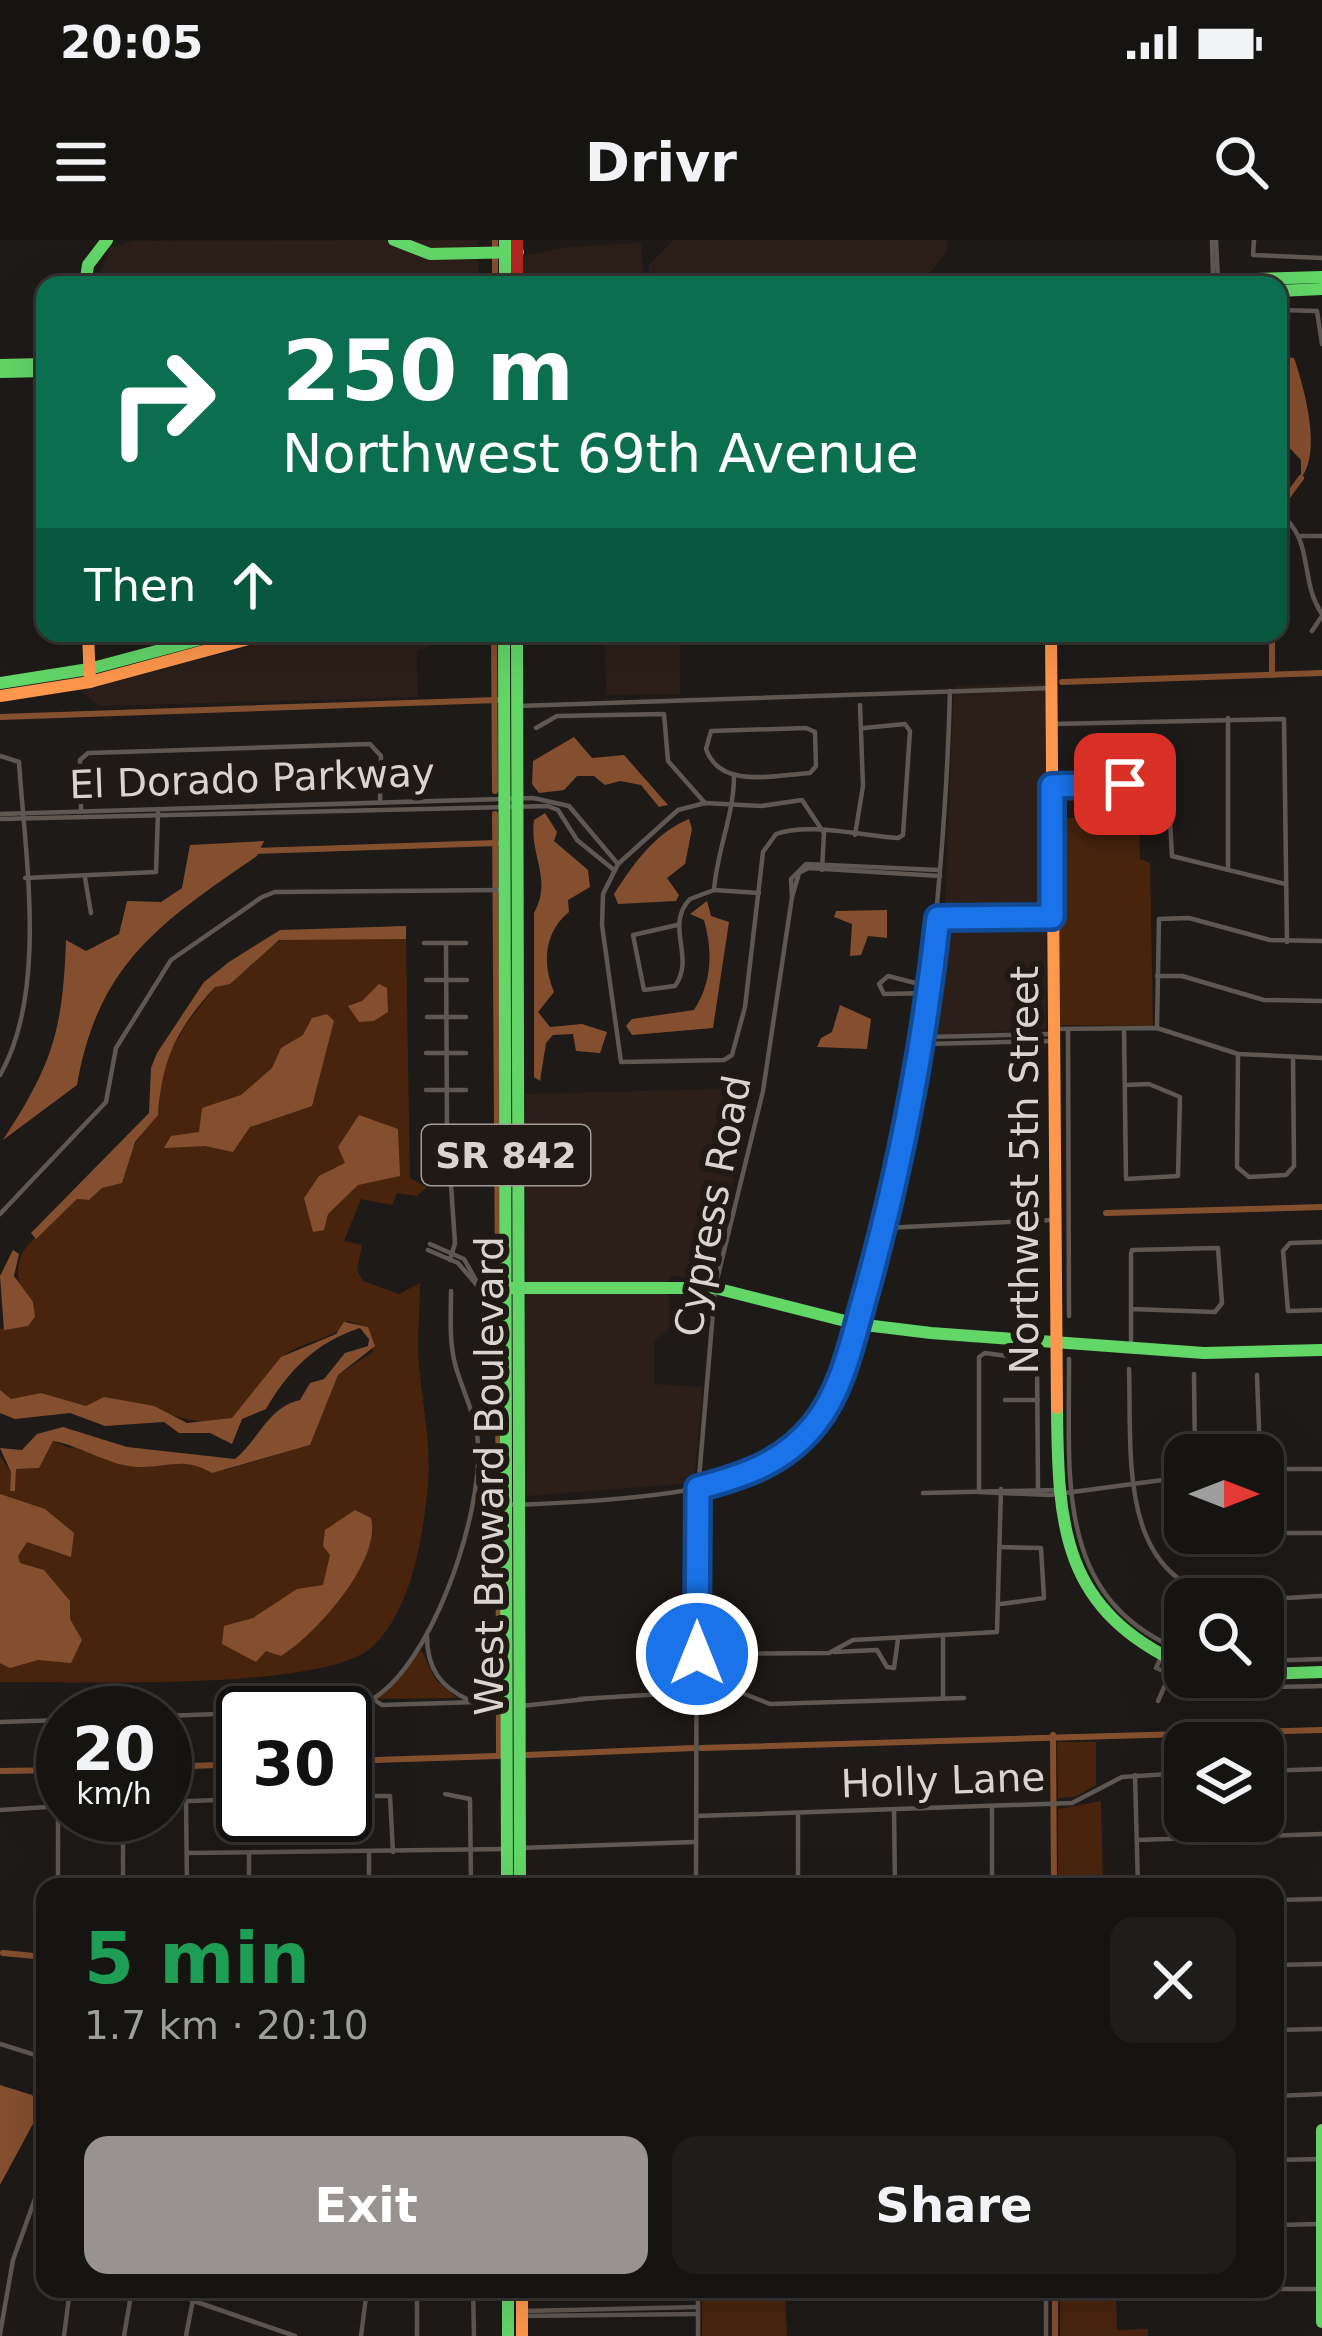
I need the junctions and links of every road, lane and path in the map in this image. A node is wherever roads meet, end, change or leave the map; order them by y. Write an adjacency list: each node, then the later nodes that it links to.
1 (107, 240): 7 (main road)
2 (394, 240): 5 (main road)
3 (1214, 240): 10 (street)
4 (1254, 240): 6 (street)
5 (511, 246): 8 (main road); 9 (main road)
6 (1322, 258)
7 (86, 276)
8 (506, 276)
9 (516, 276)
10 (1216, 276)
11 (1322, 277): 12 (main road)
12 (1287, 279)
13 (1322, 289): 14 (main road)
14 (1287, 291)
15 (1287, 310): 16 (street)
16 (1322, 344)
17 (0, 368): 18 (main road)
18 (36, 368)
19 (1287, 521): 20 (street)
20 (1301, 536): 21 (street); 22 (street)
21 (1322, 536)
22 (1322, 615): 23 (street)
23 (1312, 631)
24 (88, 642): 32 (main road)
25 (195, 642): 32 (main road)
26 (223, 642): 31 (main road)
27 (239, 642): 31 (main road)
28 (504, 642): 48 (main road, West Broward Boulevard / SR 842)
29 (518, 642): 39 (main road, West Broward Boulevard / SR 842)
30 (1051, 642): 34 (main road, Northwest 5th Street)
31 (158, 665): 32 (main road)
32 (90, 675): 33 (main road); 36 (main road)
33 (0, 683)
34 (1052, 688): 35 (street); 42 (main road, Northwest 5th Street)
35 (950, 691): 37 (street); 61 (street)
36 (0, 695)
37 (574, 704): 39 (street); 40 (street)
38 (860, 705): 44 (street)
39 (518, 706): 48 (main road, West Broward Boulevard / SR 842)
40 (576, 714): 43 (street); 49 (street)
41 (1228, 718): 42 (street); 60 (street); 64 (street)
42 (1052, 724): 47 (main road, Northwest 5th Street)
43 (536, 728)
44 (864, 728): 57 (street); 57 (street)
45 (0, 756): 55 (street)
46 (734, 776): 46 (street); 50 (street)
47 (1052, 786): 60 (street); 69 (main road, Northwest 5th Street)
48 (511, 802): 51 (street, El Dorado Parkway); 59 (street); 59 (street); 65 (main road, West Broward Boulevard / SR 842)
49 (704, 802): 50 (street); 59 (street)
50 (734, 803): 56 (street); 66 (street)
51 (380, 805): 52 (street, El Dorado Parkway); 53 (street)
52 (158, 812): 53 (street, El Dorado Parkway); 62 (street)
53 (81, 814): 55 (street, El Dorado Parkway)
54 (0, 817): 55 (street, El Dorado Parkway)
55 (22, 817): 63 (street)
56 (824, 833): 57 (street); 58 (street); 67 (street)
57 (855, 835)
58 (822, 866): 61 (street); 115 (street, Cypress Road)
59 (616, 867): 67 (street)
60 (1228, 867): 64 (street)
61 (941, 873): 70 (street)
62 (85, 875): 63 (street); 68 (street)
63 (25, 878): 97 (street)
64 (1285, 884): 73 (street)
65 (501, 889): 96 (main road, West Broward Boulevard / SR 842); 105 (main road, West Broward Boulevard / SR 842); 108 (street)
66 (714, 890): 67 (street); 71 (street)
67 (759, 893)
68 (91, 913)
69 (1052, 917): 70 (street); 88 (main road, Northwest 5th Street)
70 (938, 918): 81 (street)
71 (677, 926): 71 (street)
72 (1322, 941): 73 (street)
73 (1287, 942): 77 (street)
74 (424, 943): 75 (street)
75 (446, 943): 76 (street); 79 (street)
76 (466, 943)
77 (1157, 976): 82 (street); 86 (street)
78 (426, 980): 79 (street)
79 (446, 980): 80 (street); 84 (street)
80 (467, 980)
81 (930, 990): 81 (street); 89 (street)
82 (1322, 1001)
83 (427, 1017): 84 (street)
84 (446, 1017): 85 (street); 91 (street)
85 (466, 1017)
86 (1157, 1028): 87 (street); 93 (street)
87 (1124, 1029): 88 (street); 98 (street)
88 (1056, 1033): 89 (street); 109 (main road, Northwest 5th Street); 119 (street)
89 (924, 1041): 110 (street)
90 (426, 1053): 91 (street)
91 (446, 1053): 92 (street); 100 (street)
92 (466, 1053)
93 (1238, 1054): 94 (street); 94 (street)
94 (1293, 1058): 95 (street)
95 (1322, 1058)
96 (506, 1069): 105 (main road); 114 (main road, West Broward Boulevard / SR 842)
97 (0, 1075)
98 (1125, 1085): 98 (street)
99 (426, 1090): 100 (street)
100 (446, 1090): 101 (street); 103 (street)
101 (466, 1090)
102 (426, 1127): 103 (street)
103 (447, 1127): 104 (street); 106 (street)
104 (466, 1127)
105 (518, 1141): 114 (main road, West Broward Boulevard / SR 842)
106 (448, 1163): 107 (street); 113 (street)
107 (427, 1164)
108 (0, 1214)
109 (1052, 1220): 110 (street); 122 (main road, Northwest 5th Street)
110 (884, 1228): 120 (street)
111 (1322, 1242): 118 (street)
112 (429, 1247): 113 (street)
113 (451, 1256): 114 (street)
114 (513, 1288): 115 (main road); 124 (main road, West Broward Boulevard / SR 842); 133 (main road, West Broward Boulevard / SR 842)
115 (715, 1288): 120 (main road); 140 (street, Cypress Road)
116 (451, 1291): 152 (street)
117 (1131, 1309): 117 (street); 123 (street)
118 (1322, 1310)
119 (1069, 1316)
120 (857, 1324): 121 (main road); 140 (street)
121 (1013, 1337): 122 (main road); 126 (street)
122 (1055, 1340): 123 (main road); 142 (main road, Northwest 5th Street)
123 (1131, 1347): 125 (main road)
124 (507, 1350): 133 (main road); 146 (main road, West Broward Boulevard / SR 842)
125 (1322, 1350)
126 (1012, 1355): 132 (street); 143 (street)
127 (1069, 1359): 142 (street)
128 (1129, 1370): 139 (street)
129 (1194, 1374): 134 (street)
130 (1257, 1376): 135 (street)
131 (1005, 1400): 132 (street)
132 (1038, 1400): 141 (street)
133 (520, 1404): 146 (main road, West Broward Boulevard / SR 842)
134 (1195, 1434)
135 (1259, 1434)
136 (1322, 1468): 137 (street)
137 (1284, 1469)
138 (1164, 1481): 139 (street)
139 (1133, 1487): 142 (street); 150 (street)
140 (698, 1488): 146 (street); 157 (street, Cypress Road)
141 (1038, 1488): 142 (street); 145 (street)
142 (1063, 1490): 145 (street); 155 (main road, Northwest 5th Street)
143 (979, 1492): 144 (street); 145 (street)
144 (923, 1493)
145 (1001, 1493): 149 (street)
146 (514, 1505): 172 (main road, West Broward Boulevard / SR 842)
147 (1284, 1533): 148 (street)
148 (1322, 1533)
149 (1000, 1547): 151 (street); 151 (street)
150 (1322, 1596)
151 (1000, 1604): 153 (street)
152 (427, 1636): 169 (street); 170 (street)
153 (943, 1638): 154 (street); 167 (street)
154 (898, 1639): 156 (street); 156 (street)
155 (1164, 1650)
156 (833, 1652): 157 (street)
157 (697, 1654): 162 (street, Cypress Road)
158 (1322, 1659): 159 (street)
159 (1284, 1660)
160 (1322, 1672): 161 (main road)
161 (1284, 1673)
162 (697, 1683): 166 (street, Cypress Road); 167 (street)
163 (1322, 1686): 164 (street)
164 (1284, 1687)
165 (1164, 1689): 171 (street)
166 (697, 1692): 172 (street); 186 (street, Cypress Road)
167 (943, 1698): 168 (street)
168 (964, 1698)
169 (373, 1699): 170 (street)
170 (470, 1701): 172 (street)
171 (1159, 1701)
172 (512, 1704): 193 (main road, West Broward Boulevard / SR 842); 193 (main road, West Broward Boulevard / SR 842)
173 (36, 1721): 174 (street)
174 (0, 1722)
175 (1322, 1768): 176 (street)
176 (1284, 1770)
177 (1164, 1774): 178 (street, Holly Lane)
178 (1136, 1775): 181 (street, Holly Lane); 188 (street)
179 (445, 1794): 198 (street)
180 (372, 1796): 195 (street)
181 (992, 1806): 183 (street, Holly Lane); 209 (street)
182 (36, 1808): 184 (street)
183 (894, 1809): 185 (street, Holly Lane); 208 (street)
184 (0, 1810)
185 (798, 1812): 186 (street, Holly Lane); 207 (street)
186 (696, 1816): 192 (street, Cypress Road)
187 (1322, 1834): 188 (street)
188 (1137, 1840): 210 (street)
189 (59, 1842): 199 (street)
190 (123, 1842): 200 (street)
191 (187, 1842): 196 (street)
192 (696, 1842): 193 (street); 206 (street, Cypress Road)
193 (514, 1849): 198 (street); 205 (main road, West Broward Boulevard / SR 842)
194 (369, 1852): 195 (street); 197 (street); 203 (street)
195 (394, 1852): 198 (street)
196 (187, 1853): 197 (street); 201 (street)
197 (249, 1853): 202 (street)
198 (471, 1853): 204 (street)
199 (58, 1878)
200 (123, 1878)
201 (187, 1878)
202 (249, 1878)
203 (369, 1878)
204 (471, 1878)
205 (514, 1878)
206 (696, 1878)
207 (798, 1878)
208 (895, 1878)
209 (992, 1878)
210 (1138, 1878)
211 (1322, 1899): 212 (street)
212 (1284, 1900)
213 (1322, 1964): 214 (street)
214 (1284, 1965)
215 (1322, 2029): 216 (street)
216 (1284, 2030)
217 (0, 2044): 218 (street)
218 (36, 2054)
219 (1322, 2094): 220 (street)
220 (1284, 2096)
221 (1322, 2130): 222 (main road)
222 (1321, 2159): 223 (street); 225 (main road)
223 (1284, 2160)
224 (36, 2192): 240 (street)
225 (1321, 2224): 226 (street); 228 (main road)
226 (1284, 2225)
227 (1284, 2289): 228 (street)
228 (1321, 2289): 244 (main road)
229 (69, 2298): 247 (street)
230 (131, 2298): 248 (street)
231 (366, 2298): 251 (street)
232 (417, 2298): 252 (street)
233 (473, 2298): 253 (street)
234 (509, 2298): 254 (main road)
235 (514, 2298): 242 (main road)
236 (522, 2298): 242 (main road)
237 (698, 2298): 241 (street)
238 (1046, 2298): 257 (street)
239 (191, 2300): 243 (street); 249 (street)
240 (2, 2304): 246 (street)
241 (698, 2311): 242 (street); 256 (street)
242 (522, 2313): 255 (main road)
243 (246, 2322): 245 (street); 250 (street)
244 (1322, 2323)
245 (245, 2331)
246 (0, 2334)
247 (64, 2336)
248 (124, 2336)
249 (185, 2336)
250 (295, 2336)
251 (361, 2336)
252 (417, 2336)
253 (474, 2336)
254 (508, 2336)
255 (522, 2336)
256 (698, 2336)
257 (1046, 2336)

